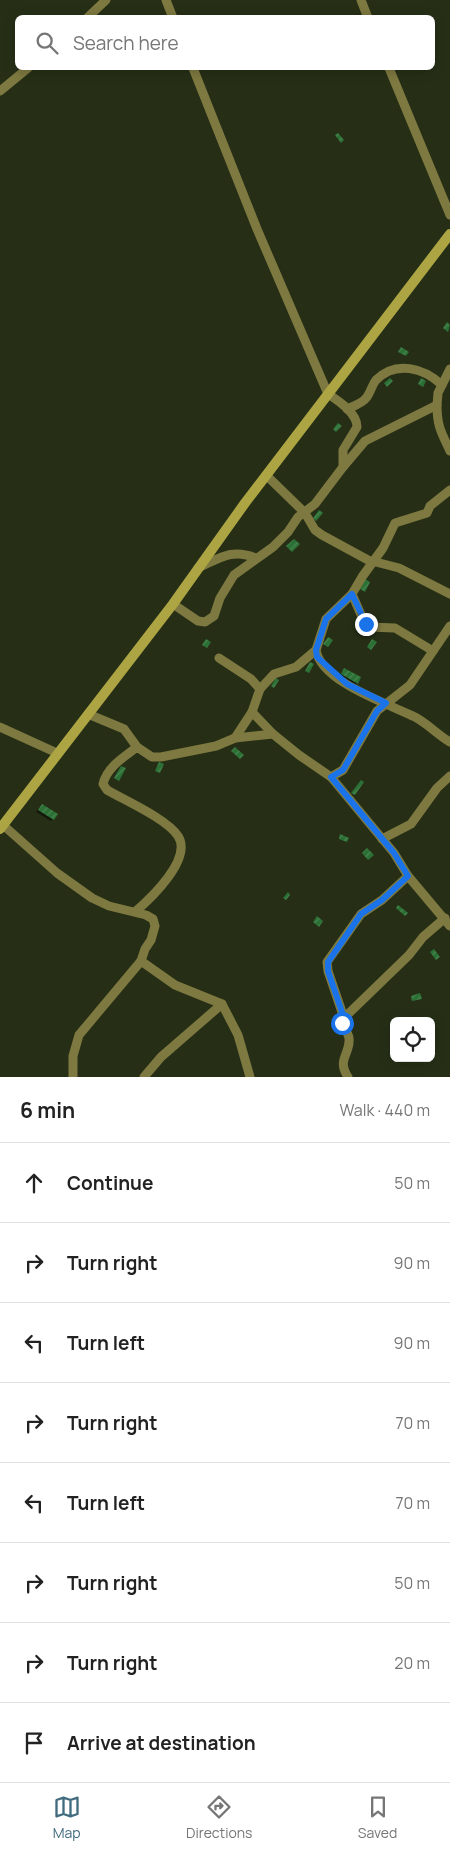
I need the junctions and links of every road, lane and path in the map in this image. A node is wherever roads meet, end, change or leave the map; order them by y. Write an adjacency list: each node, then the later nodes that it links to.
1 (106, 0): 4 (street)
2 (166, 0): 5 (street)
3 (361, 0): 6 (street)
4 (90, 15)
5 (172, 15)
6 (367, 15)
7 (26, 70): 10 (street)
8 (194, 70): 15 (street)
9 (390, 70): 11 (street)
10 (0, 91)
11 (450, 215)
12 (450, 234): 15 (main road)
13 (450, 369): 14 (street)
14 (442, 385): 16 (street); 17 (street)
15 (328, 394): 17 (street); 20 (main road)
16 (437, 405): 18 (street); 19 (street)
17 (348, 409): 19 (street)
18 (450, 451)
19 (343, 466): 22 (street)
20 (266, 475): 22 (street); 25 (main road)
21 (450, 490): 24 (street)
22 (305, 513): 23 (street); 24 (street)
23 (256, 558): 25 (street); 28 (street)
24 (373, 562): 26 (street); 27 (street)
25 (197, 569): 28 (main road)
26 (352, 594): 30 (street); 31 (street)
27 (450, 594)
28 (172, 604): 36 (main road)
29 (450, 626): 31 (street)
30 (316, 650): 33 (street); 34 (street)
31 (433, 651): 34 (street)
32 (218, 658): 33 (street)
33 (260, 689): 35 (street)
34 (386, 703): 40 (street); 44 (street)
35 (252, 712): 38 (street); 39 (street)
36 (88, 714): 41 (street); 42 (main road)
37 (0, 727): 42 (street)
38 (272, 734): 39 (street); 44 (street)
39 (235, 738): 41 (street)
40 (450, 742)
41 (137, 747): 48 (street)
42 (57, 754): 45 (main road)
43 (450, 776): 46 (street)
44 (331, 777): 46 (street)
45 (2, 827): 48 (street)
46 (382, 839): 47 (street)
47 (408, 876): 49 (street); 52 (street)
48 (135, 912): 50 (street)
49 (448, 922): 52 (street)
50 (141, 962): 51 (street); 53 (street)
51 (222, 1004): 54 (street); 55 (street)
52 (344, 1018): 56 (street)
53 (73, 1077)
54 (144, 1077)
55 (250, 1077)
56 (348, 1077)

